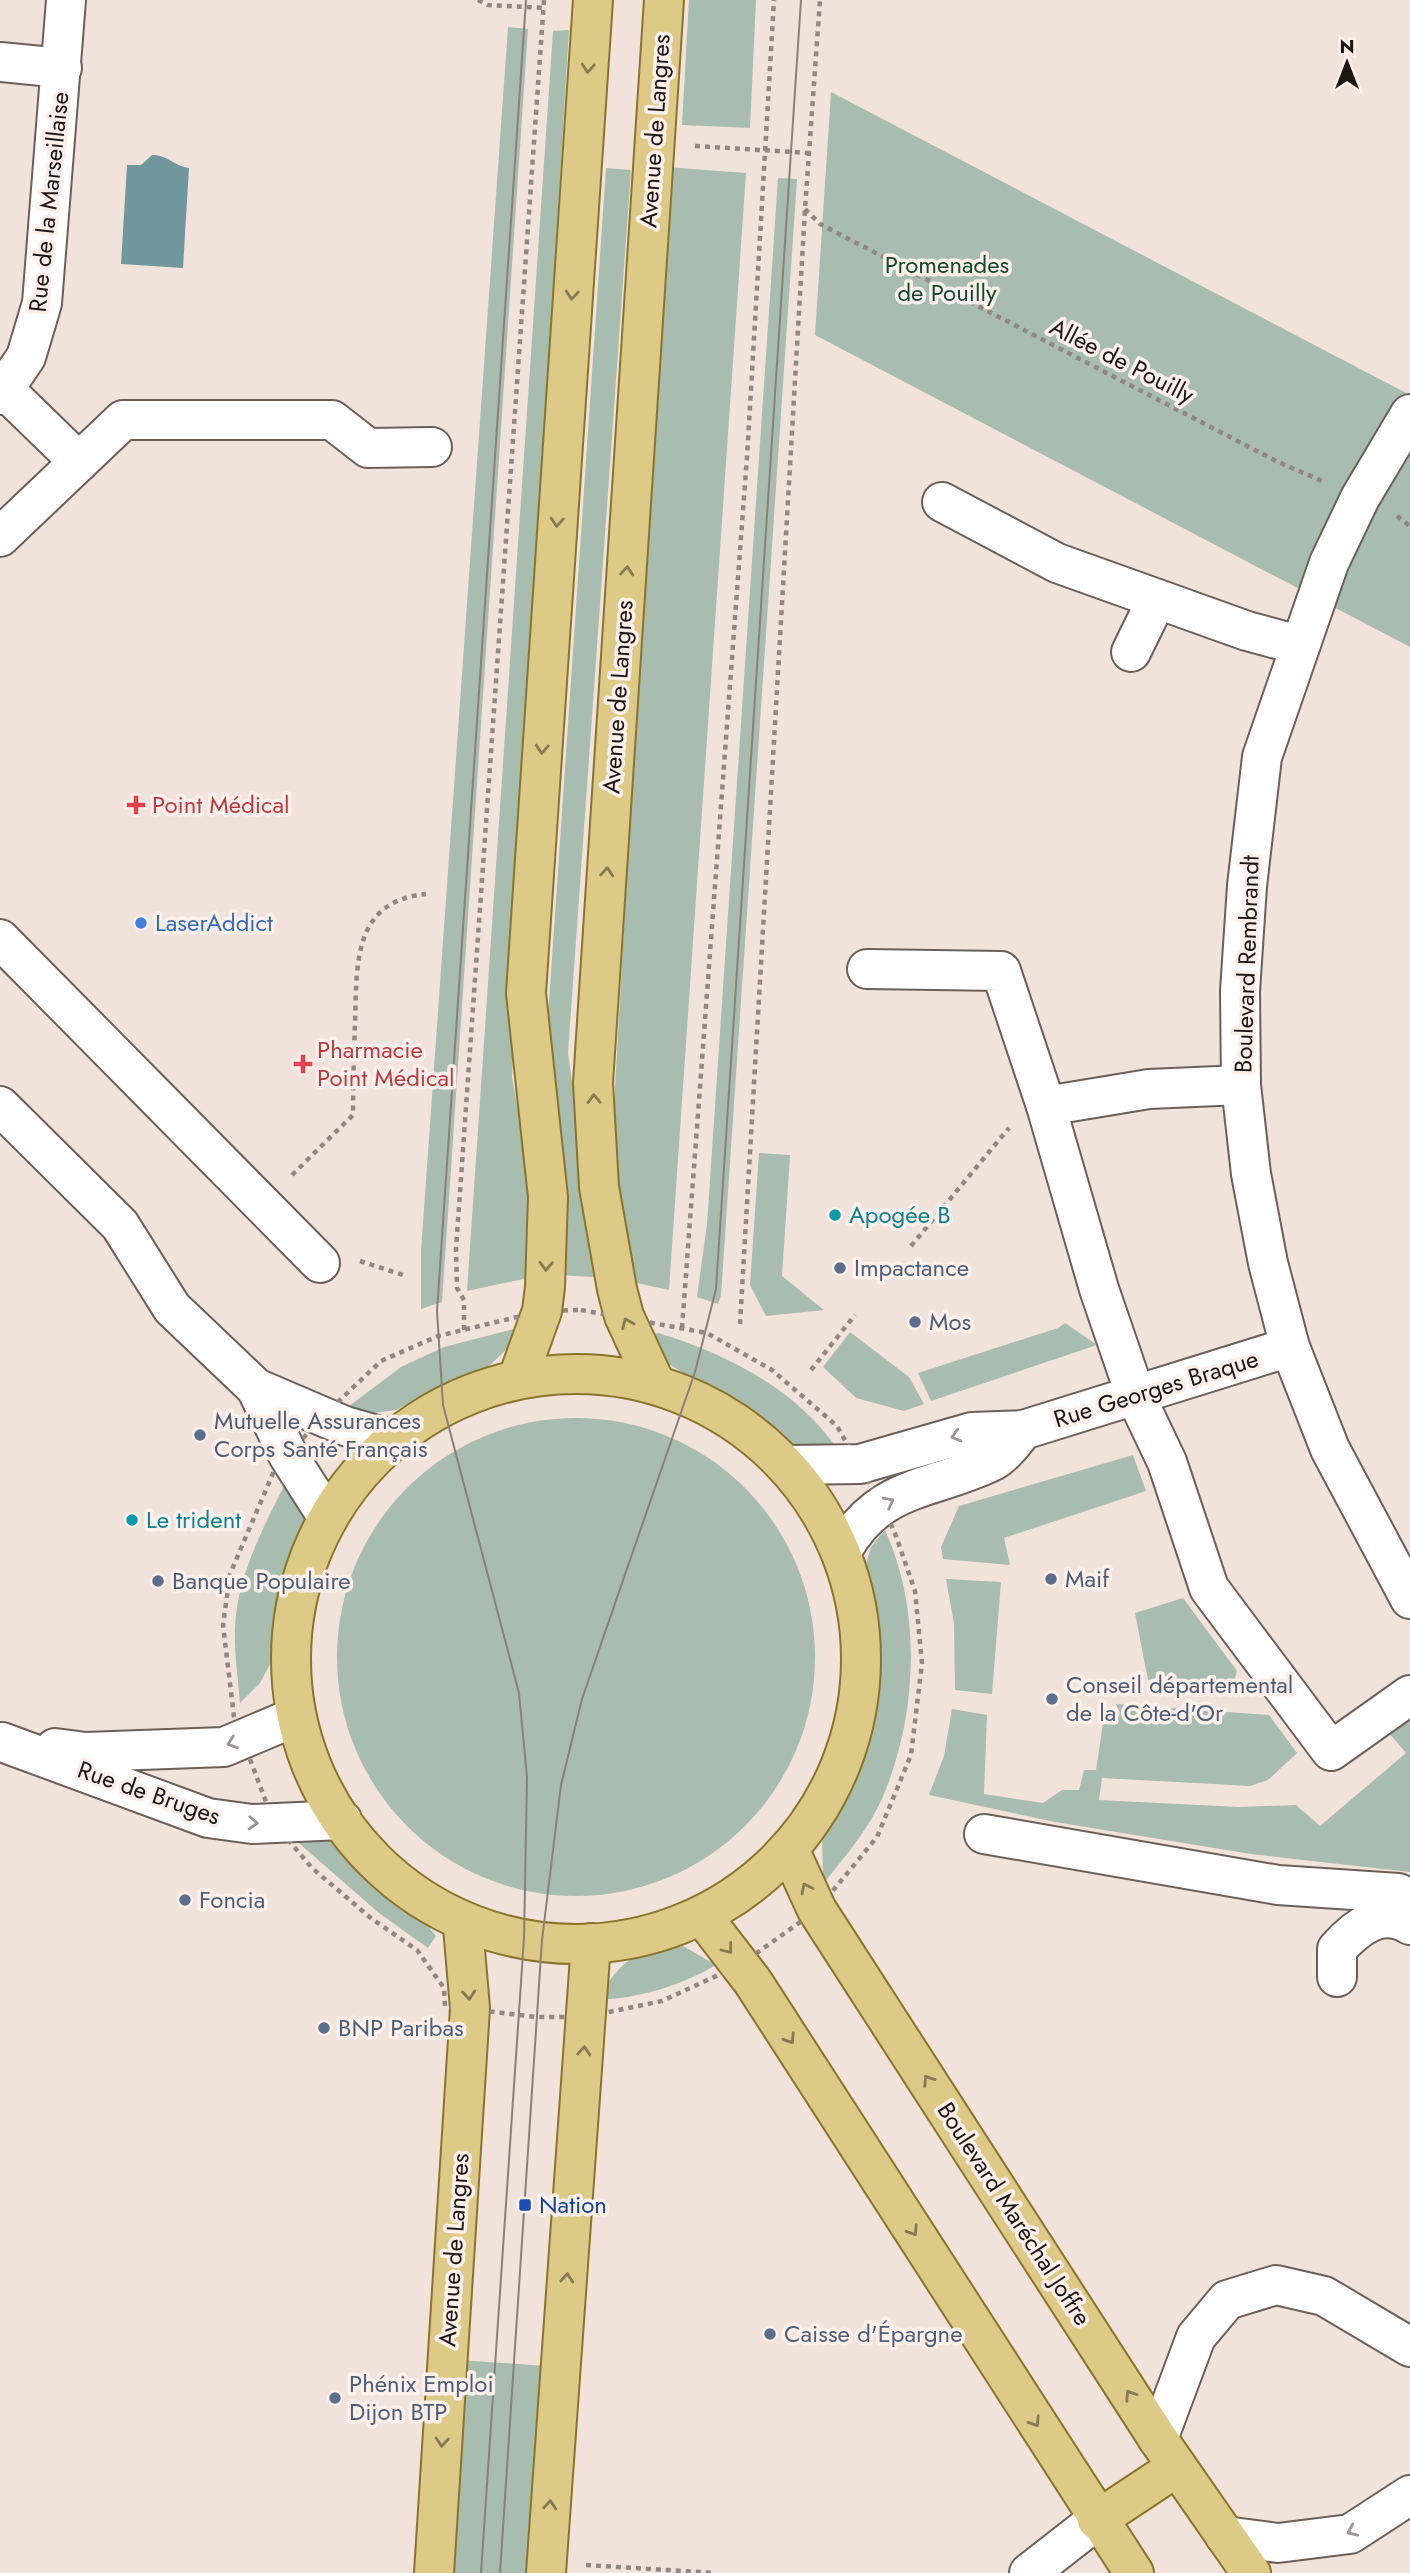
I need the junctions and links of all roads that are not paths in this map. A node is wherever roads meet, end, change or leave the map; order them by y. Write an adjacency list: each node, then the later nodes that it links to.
1 (66, 0): 5 (street, Rue de la Marseillaise)
2 (593, 0): 22 (main road, one-way to 22)
3 (664, 0): 23 (main road, Avenue de Langres, one-way to 3)
4 (0, 62): 5 (street)
5 (62, 68): 6 (street, Rue de la Marseillaise)
6 (2, 393): 9 (street)
7 (1410, 414): 13 (street, Boulevard Rembrandt)
8 (432, 447): 9 (street)
9 (79, 462): 11 (street)
10 (942, 502): 12 (street)
11 (0, 537)
12 (1157, 599): 13 (street); 14 (street)
13 (1299, 645): 17 (street, Boulevard Rembrandt)
14 (1131, 652)
15 (0, 939): 20 (street)
16 (867, 969): 18 (street)
17 (1241, 1085): 18 (street); 21 (street, Boulevard Rembrandt)
18 (1046, 1106): 25 (street)
19 (0, 1107): 24 (street)
20 (320, 1263)
21 (1290, 1347): 25 (street, Rue Georges Braque); 31 (street, Boulevard Rembrandt)
22 (518, 1378): 23 (main road); 27 (main road)
23 (656, 1385): 28 (main road)
24 (256, 1388): 27 (street); 29 (street)
25 (1136, 1397): 26 (street, Rue Georges Braque); 32 (street)
26 (1023, 1430): 28 (street, Rue Georges Braque, one-way to 28); 30 (street, Rue Georges Braque, one-way to 26)
27 (394, 1440): 29 (main road)
28 (786, 1465): 30 (main road)
29 (328, 1518): 33 (main road)
30 (843, 1549): 37 (main road)
31 (1410, 1599)
32 (1410, 1695)
33 (295, 1717): 34 (street, Rue de Bruges, one-way to 34); 35 (main road)
34 (1, 1742): 35 (street, Rue de Bruges, one-way to 35)
35 (342, 1820): 41 (main road)
36 (984, 1833): 38 (street)
37 (789, 1849): 39 (main road); 45 (main road, Boulevard Maréchal Joffre, one-way to 37)
38 (1410, 1898)
39 (703, 1917): 42 (main road); 47 (main road, one-way to 47)
40 (1410, 1925): 43 (street)
41 (463, 1927): 42 (main road); 50 (main road, Avenue de Langres, one-way to 50)
42 (592, 1943): 49 (main road, one-way to 42)
43 (1337, 1977)
44 (1410, 2347): 45 (street)
45 (1168, 2453): 47 (main road); 48 (main road, Boulevard Maréchal Joffre)
46 (1410, 2495): 48 (street, one-way to 48)
47 (1097, 2520): 51 (street); 52 (main road)
48 (1225, 2536): 53 (main road, Boulevard Maréchal Joffre)
49 (546, 2568)
50 (433, 2573)
51 (1029, 2573)
52 (1134, 2573)
53 (1251, 2573)

